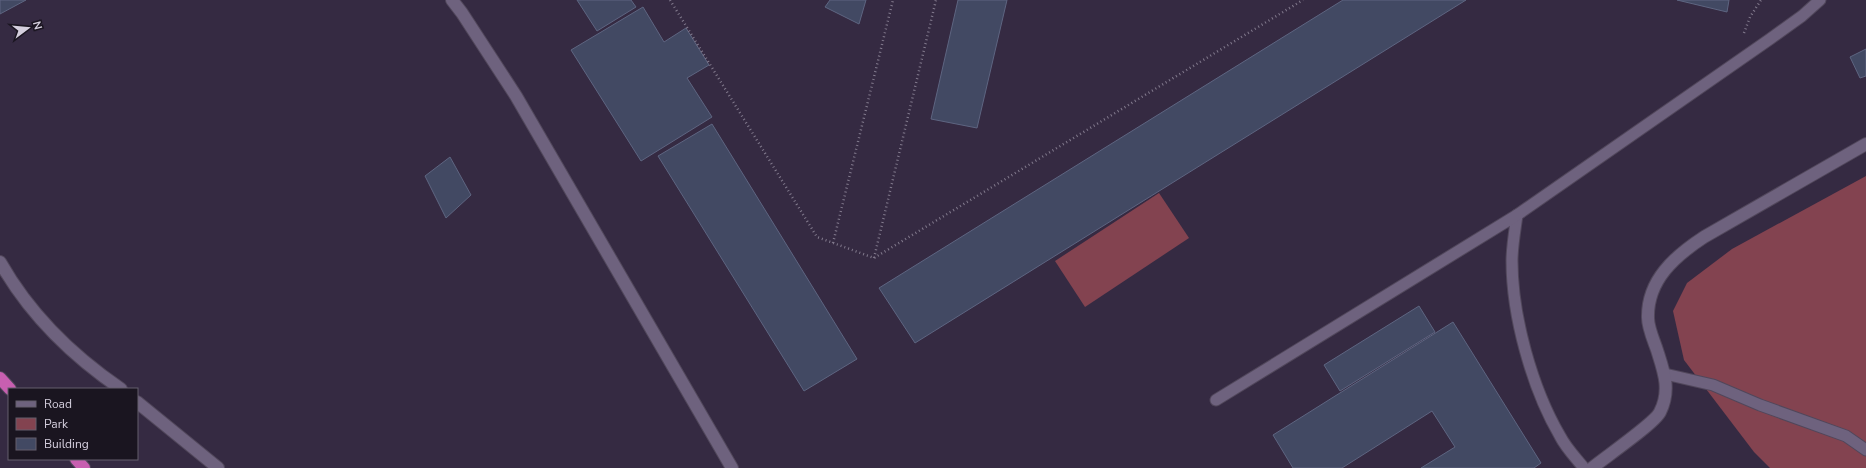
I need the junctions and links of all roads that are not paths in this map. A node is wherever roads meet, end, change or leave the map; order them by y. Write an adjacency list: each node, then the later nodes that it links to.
1 (452, 0): 16 (street)
2 (1820, 0): 4 (lane)
3 (1866, 144): 6 (street)
4 (1517, 215): 10 (lane); 17 (lane)
5 (0, 262): 9 (street)
6 (1666, 374): 12 (lane); 18 (street)
7 (0, 378): 8 (highway)
8 (9, 388)
9 (119, 388)
10 (1216, 400)
11 (138, 403): 15 (street)
12 (1866, 450)
13 (77, 460): 14 (highway)
14 (84, 468)
15 (218, 468)
16 (732, 468)
17 (1584, 468)
18 (1592, 468)

